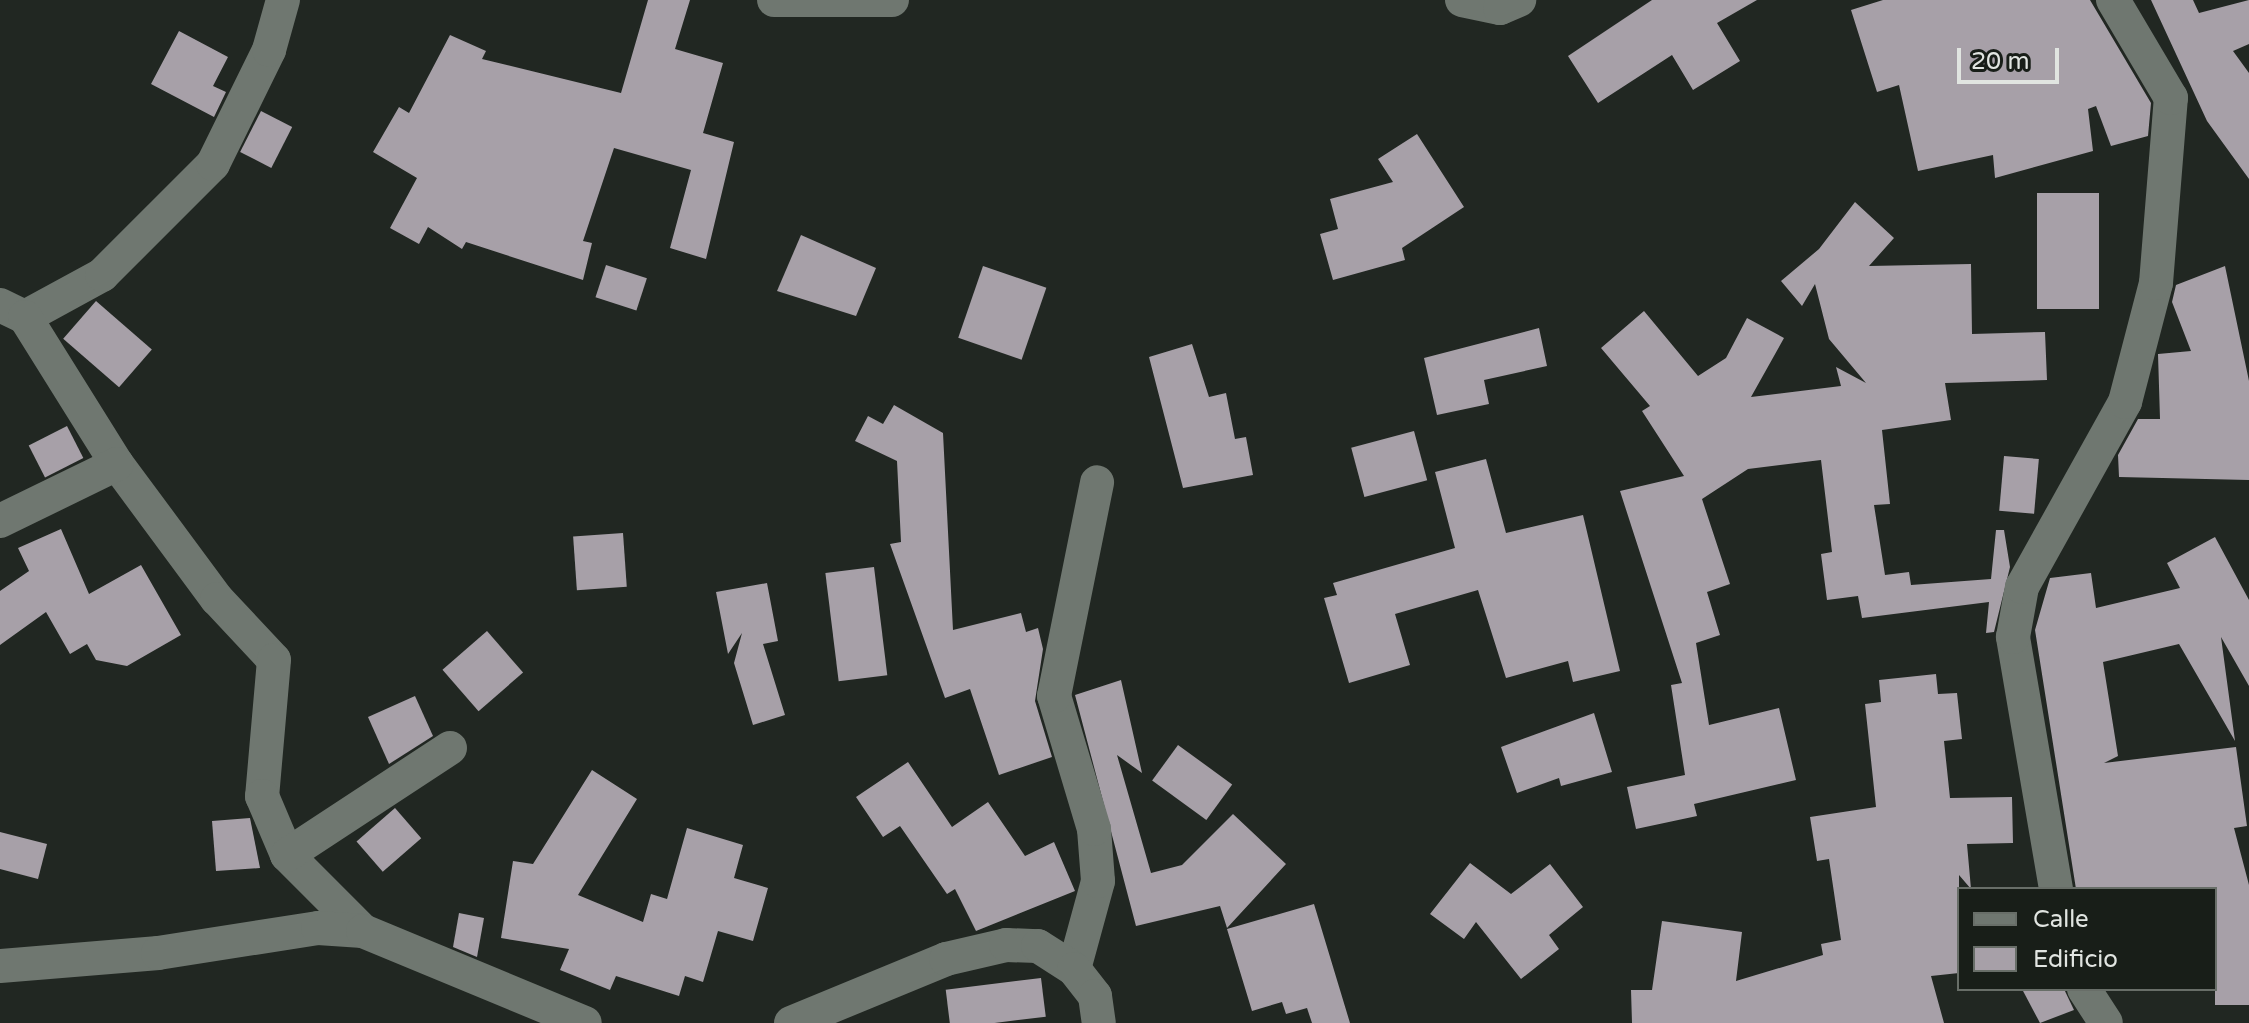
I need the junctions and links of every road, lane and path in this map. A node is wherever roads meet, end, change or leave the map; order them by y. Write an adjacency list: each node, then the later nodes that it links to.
1 (283, 0): 7 (street)
2 (774, 0): 3 (street)
3 (892, 0)
4 (1462, 0): 5 (street)
5 (1519, 0)
6 (2113, 0): 13 (street)
7 (13, 311): 8 (street)
8 (117, 464): 10 (street); 12 (street)
9 (1097, 482): 16 (street)
10 (0, 521)
11 (450, 748): 12 (street)
12 (287, 855): 14 (street)
13 (2056, 887)
14 (363, 931): 15 (street); 18 (street)
15 (0, 966)
16 (1074, 969): 19 (street); 20 (street)
17 (2085, 991): 21 (street)
18 (585, 1023)
19 (791, 1023)
20 (1099, 1023)
21 (2106, 1023)

